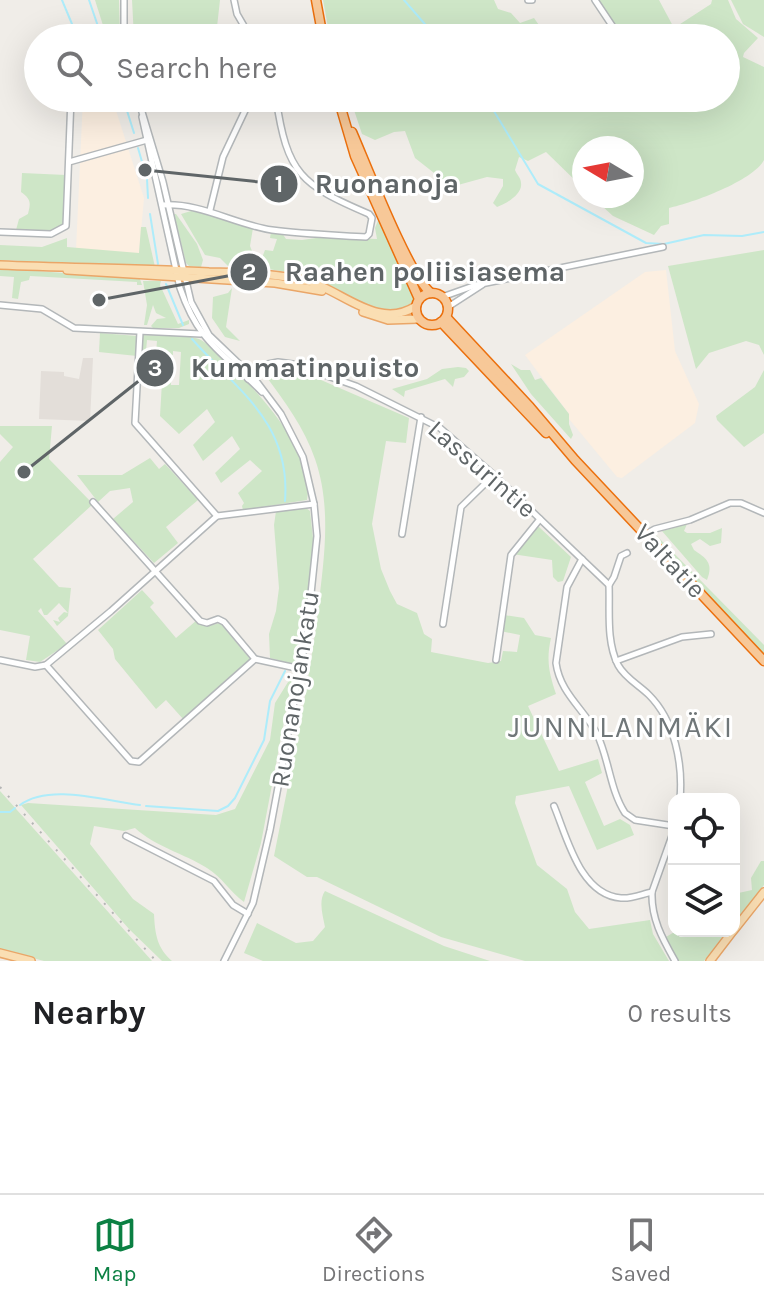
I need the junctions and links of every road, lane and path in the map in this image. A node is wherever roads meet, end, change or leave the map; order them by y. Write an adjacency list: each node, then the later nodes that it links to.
1 (124, 0): 5 (street)
2 (234, 0): 6 (street)
3 (316, 0): 7 (highway)
4 (595, 0): 8 (street)
5 (124, 24)
6 (243, 24)
7 (320, 24)
8 (611, 24)
9 (71, 112): 16 (street)
10 (141, 112): 15 (street)
11 (244, 112): 18 (street)
12 (278, 112): 18 (street)
13 (342, 112): 24 (highway)
14 (342, 112): 27 (highway)
15 (149, 140): 16 (street); 17 (street)
16 (69, 159): 19 (street)
17 (166, 205): 18 (street); 22 (street)
18 (210, 210)
19 (0, 232)
20 (663, 247): 23 (street)
21 (0, 265): 22 (main road)
22 (180, 274): 26 (main road); 31 (street)
23 (482, 285): 25 (street); 29 (street)
24 (431, 293): 25 (highway); 27 (highway)
25 (442, 297): 29 (highway)
26 (348, 302): 27 (main road); 30 (main road)
27 (417, 303): 30 (highway)
28 (0, 305): 32 (street)
29 (445, 315): 30 (highway); 42 (highway, Valtatie)
30 (418, 319)
31 (202, 330): 32 (street); 33 (street, Ruonanojankatu)
32 (140, 332): 39 (street)
33 (250, 377): 34 (street, Lassurintie); 37 (street, Ruonanojankatu)
34 (421, 417): 35 (street, Lassurintie); 41 (street)
35 (494, 475): 40 (street, Lassurintie); 47 (street)
36 (93, 502): 45 (street)
37 (314, 504): 39 (street); 55 (street, Ruonanojankatu)
38 (764, 513): 42 (street)
39 (217, 516): 45 (street)
40 (540, 519): 44 (street, Lassurintie); 51 (street)
41 (402, 534)
42 (645, 535): 53 (highway, Valtatie)
43 (627, 553): 46 (street)
44 (582, 559): 46 (street, Lassurintie); 58 (street)
45 (156, 571): 49 (street); 54 (street)
46 (609, 585): 52 (street)
47 (443, 624)
48 (711, 634): 52 (street)
49 (255, 659): 54 (street); 55 (street)
50 (0, 660): 54 (street)
51 (496, 660)
52 (616, 661): 56 (street)
53 (764, 661)
54 (46, 665)
55 (301, 669): 63 (street, Ruonanojankatu)
56 (680, 793)
57 (554, 806): 61 (street)
58 (668, 827)
59 (126, 836): 63 (street)
60 (668, 845): 61 (street)
61 (652, 892): 69 (street)
62 (764, 892): 64 (main road)
63 (248, 914): 68 (street, Ruonanojankatu)
64 (740, 921)
65 (728, 937): 70 (main road)
66 (0, 953): 67 (main road)
67 (31, 961)
68 (224, 961)
69 (675, 961)
70 (710, 961)

